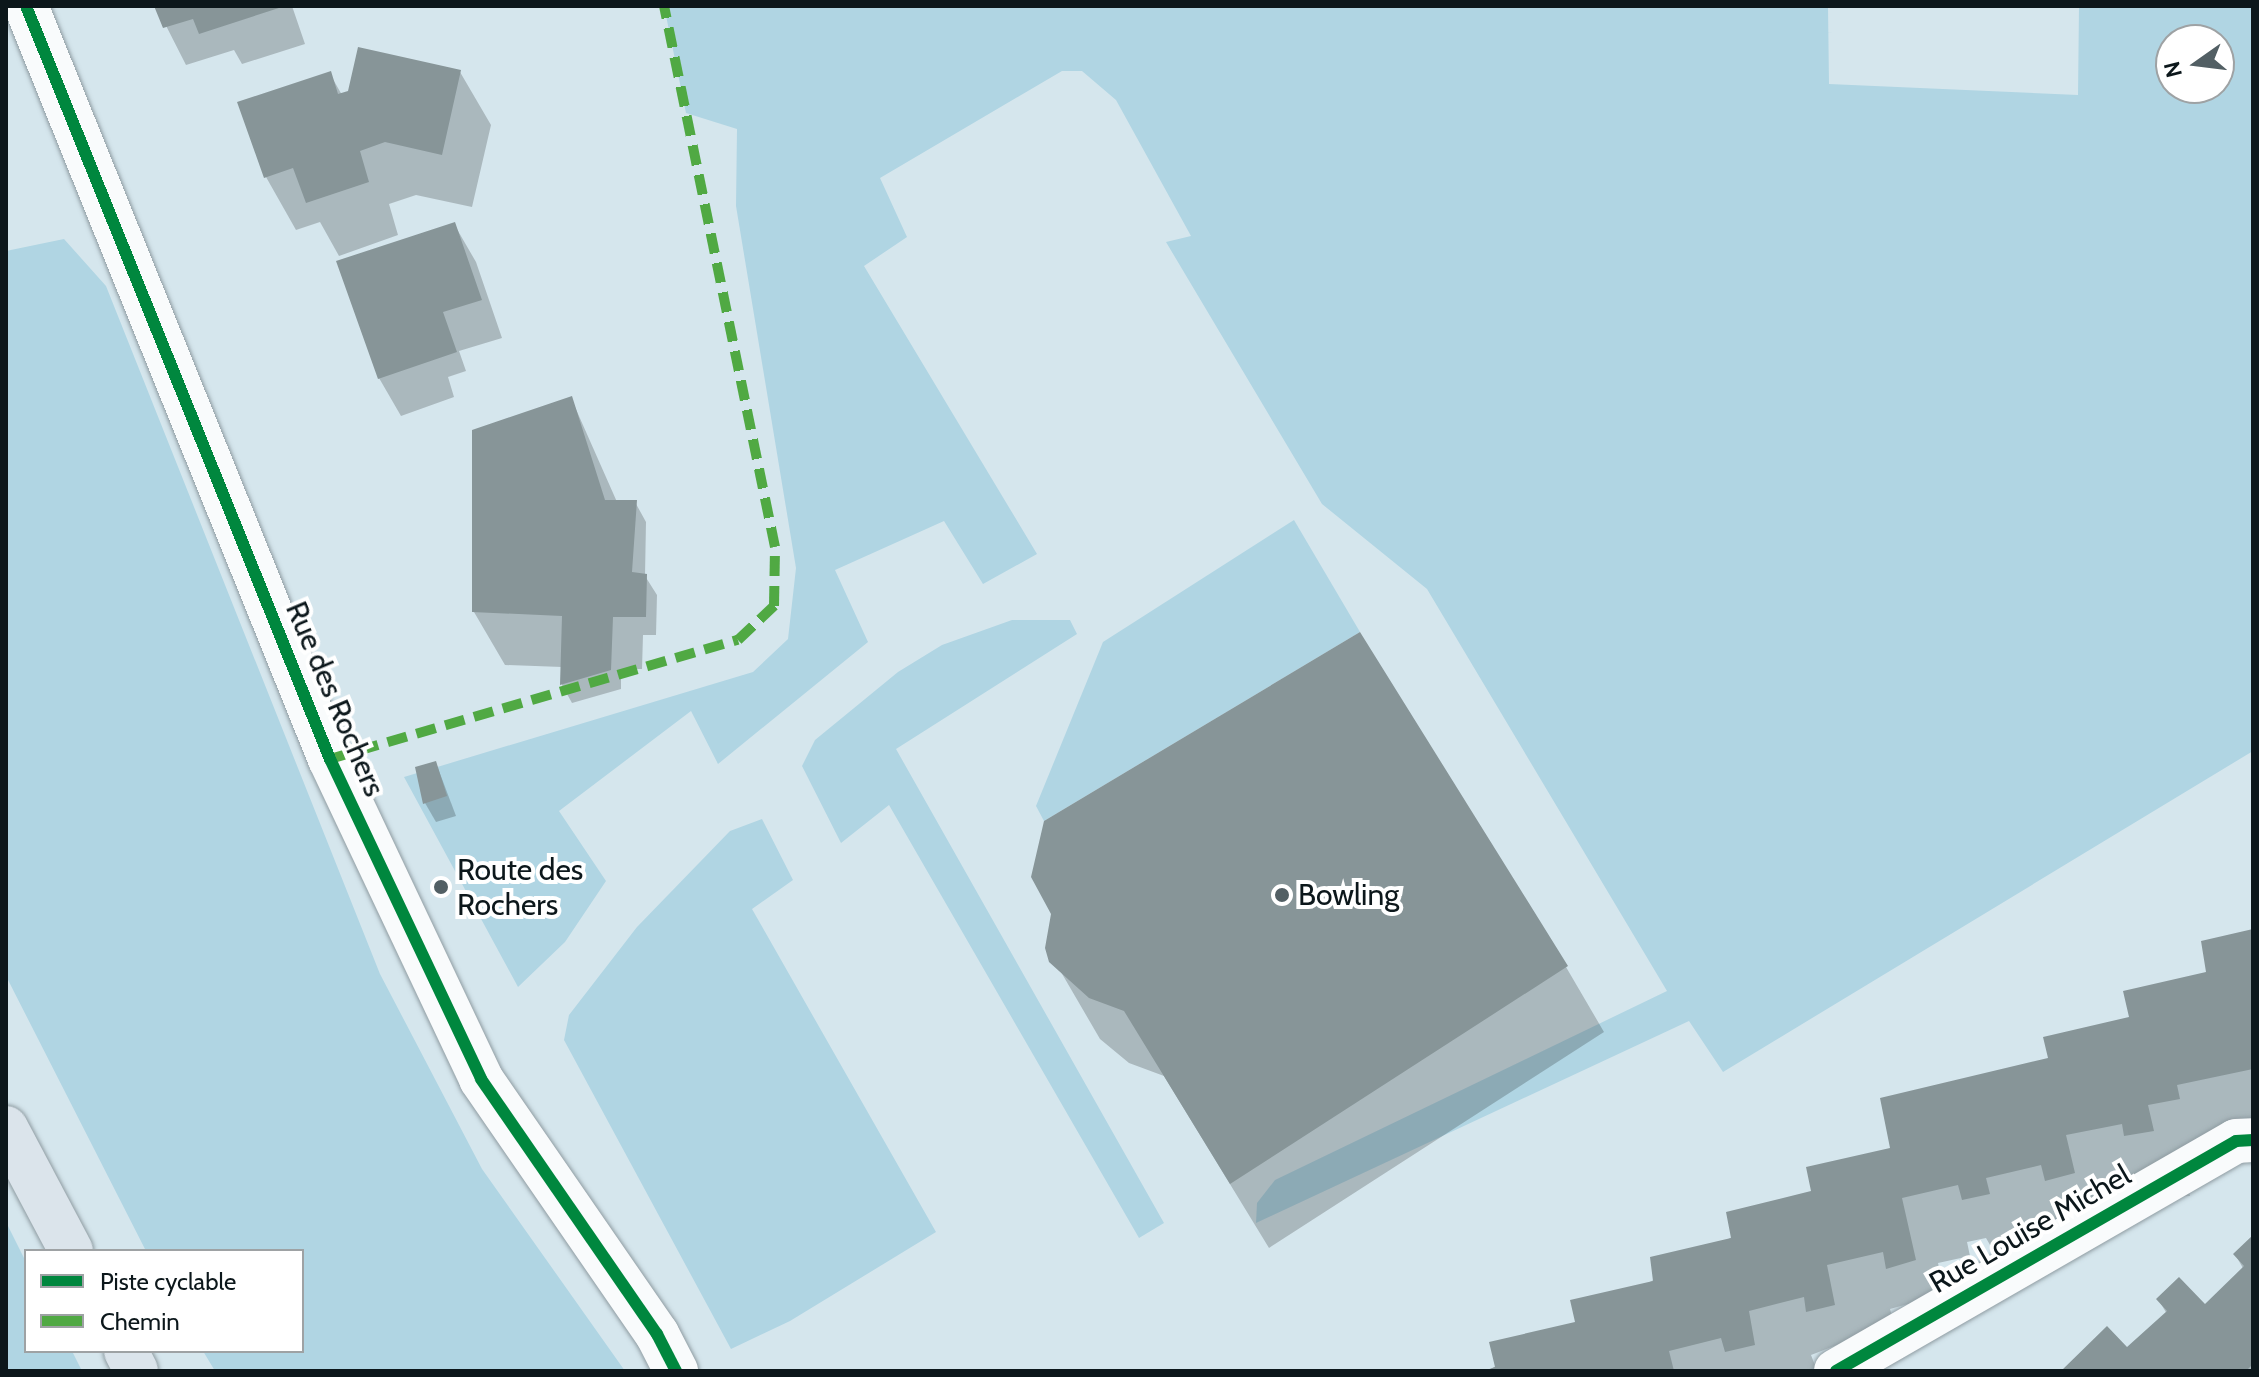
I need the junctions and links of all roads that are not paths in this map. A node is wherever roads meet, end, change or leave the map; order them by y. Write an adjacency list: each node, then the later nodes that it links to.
1 (26, 6): 7 (street, Rue des Rochers)
2 (6, 1128): 4 (main road)
3 (2253, 1140): 8 (street, Rue Louise Michel)
4 (70, 1249)
5 (127, 1353): 6 (main road)
6 (136, 1371)
7 (676, 1371)
8 (1836, 1371)

